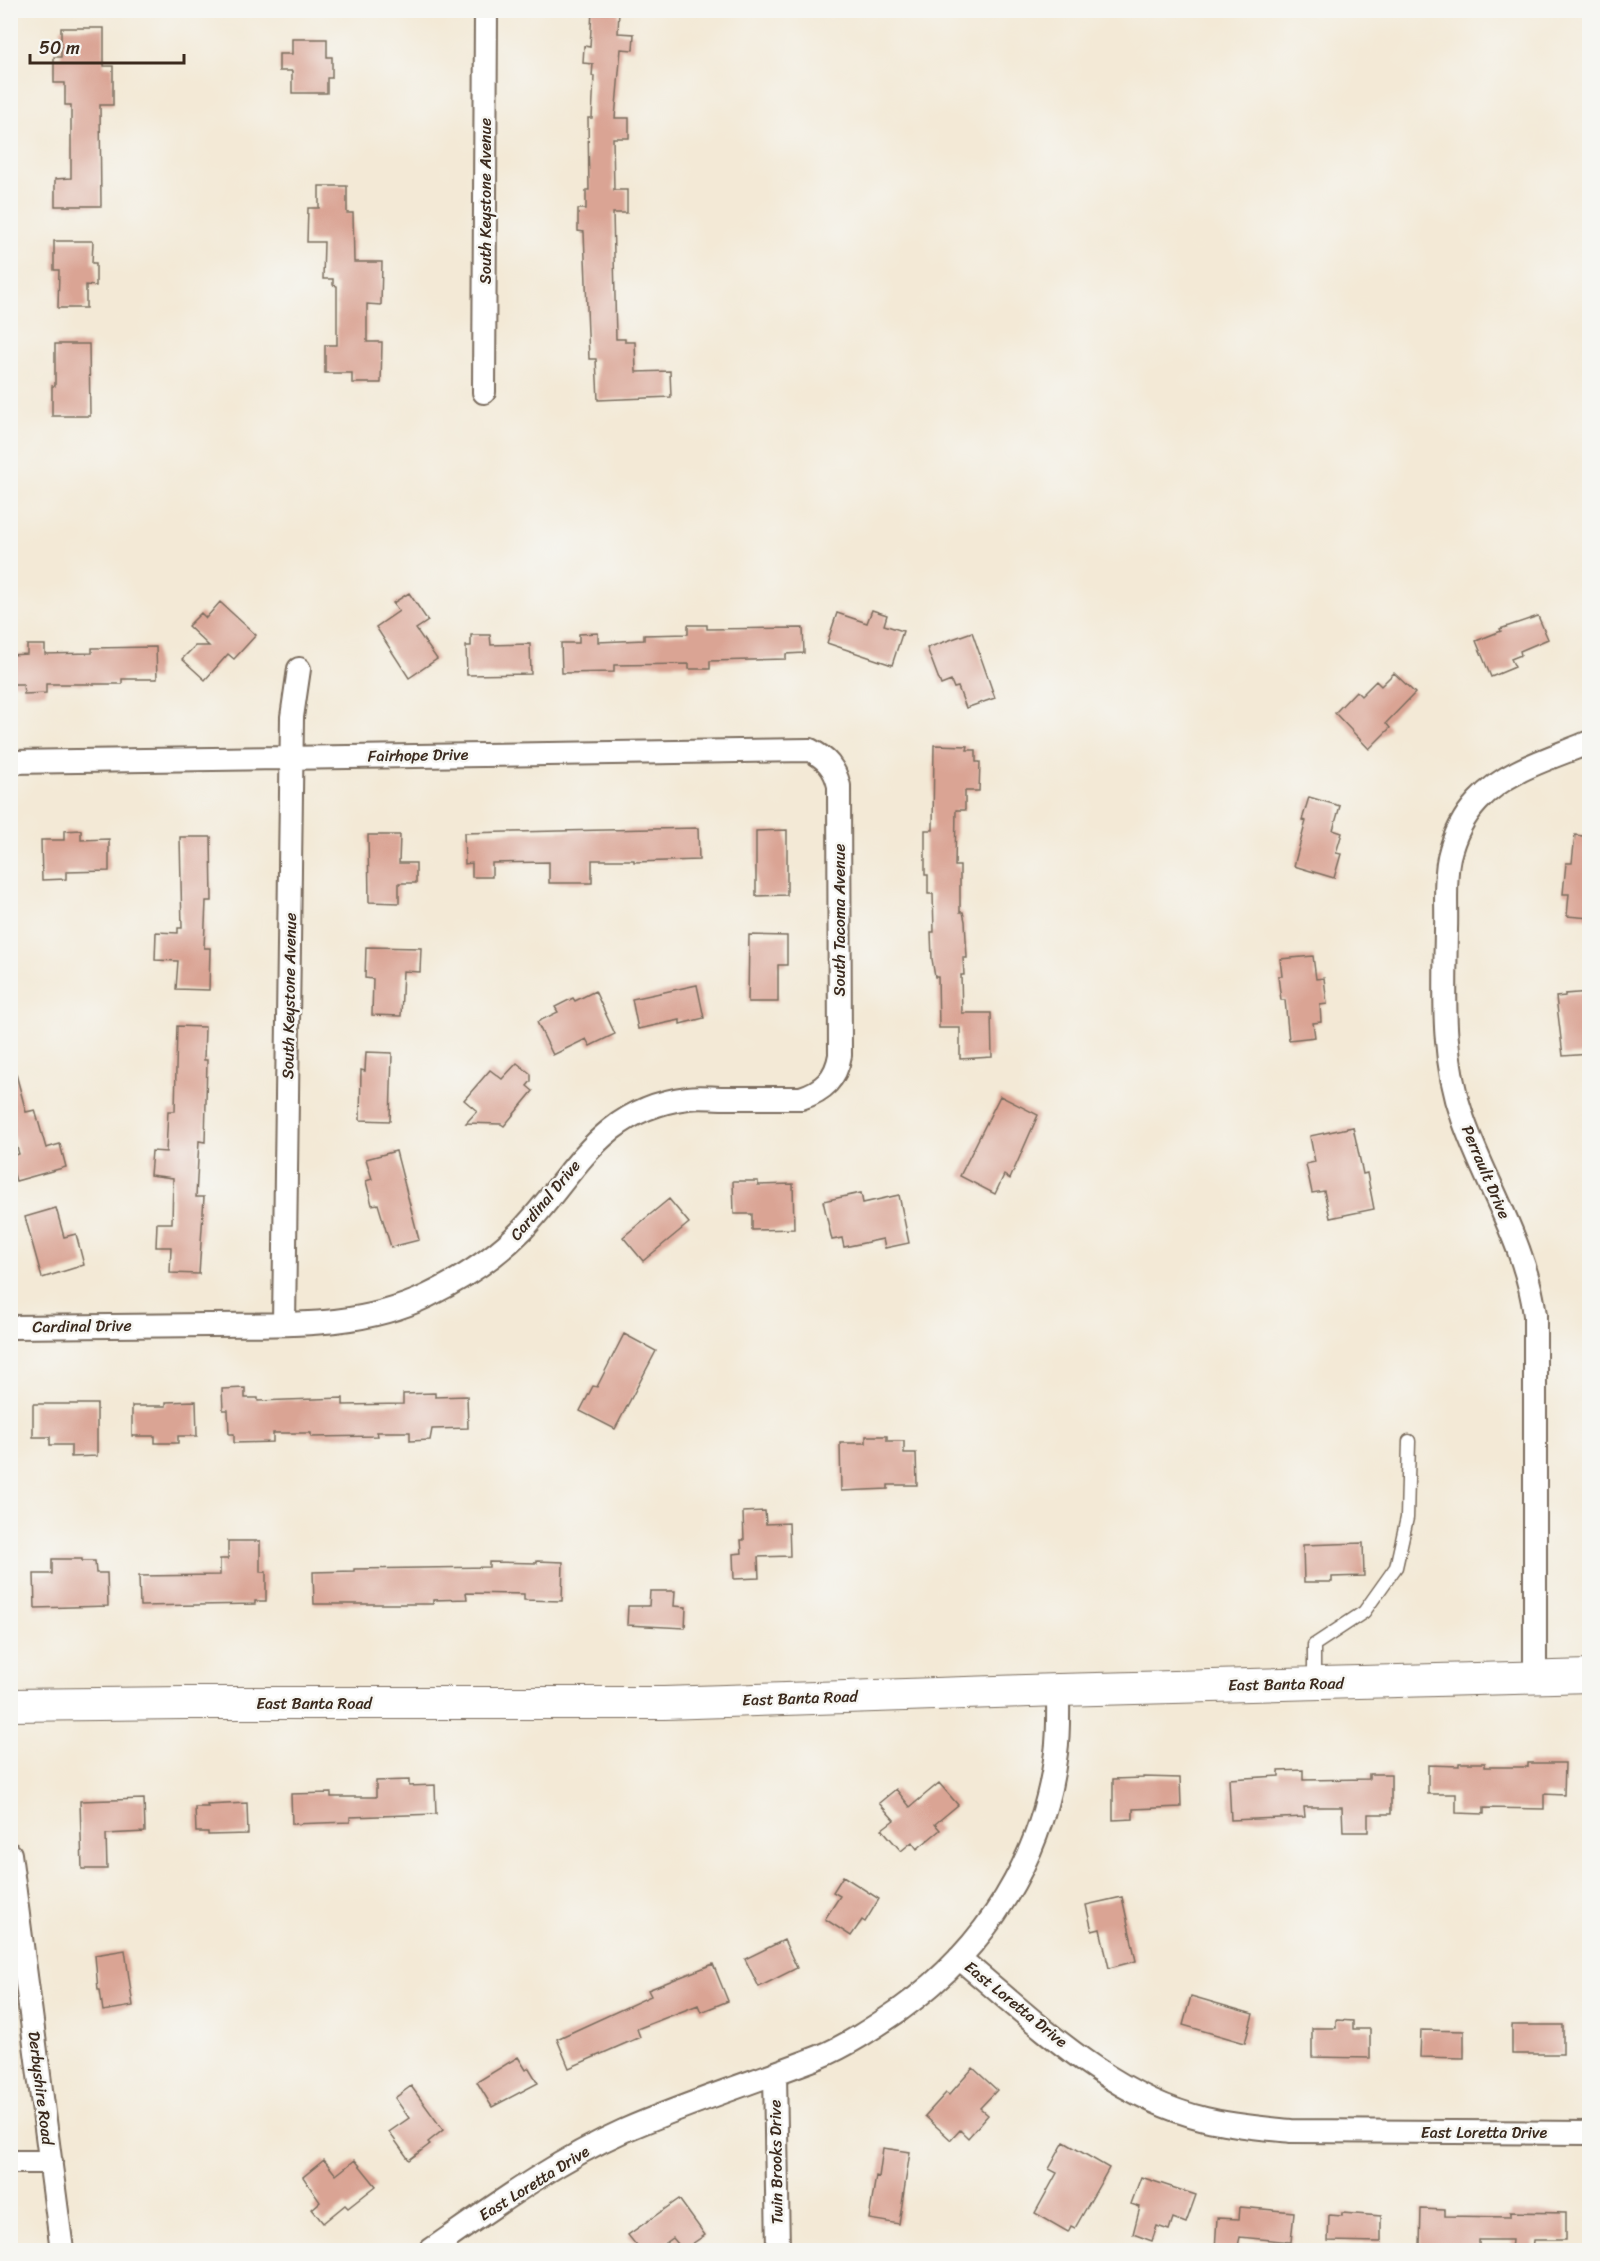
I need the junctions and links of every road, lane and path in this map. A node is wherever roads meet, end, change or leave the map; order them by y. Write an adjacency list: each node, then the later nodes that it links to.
1 (486, 10): 2 (street, South Keystone Avenue)
2 (484, 392)
3 (299, 669): 5 (street, South Keystone Avenue)
4 (1590, 742): 13 (street, Perrault Drive)
5 (292, 757): 6 (street, Fairhope Drive); 7 (street, Fairhope Drive); 9 (street, South Keystone Avenue)
6 (823, 758): 8 (street, South Tacoma Avenue)
7 (10, 762)
8 (826, 1085): 9 (street, Cardinal Drive)
9 (284, 1324): 10 (street, Cardinal Drive)
10 (10, 1327)
11 (1409, 1441): 14 (lane)
12 (1590, 1676): 13 (street, East Banta Road)
13 (1535, 1677): 14 (street, East Banta Road)
14 (1314, 1684): 15 (street, East Banta Road)
15 (1058, 1690): 16 (street, East Banta Road); 18 (street)
16 (10, 1705)
17 (10, 1854): 22 (street, Derbyshire Road)
18 (959, 1958): 19 (street, East Loretta Drive); 20 (street, East Loretta Drive)
19 (775, 2073): 24 (street, East Loretta Drive); 25 (street, Twin Brooks Drive)
20 (1590, 2133)
21 (10, 2162): 22 (street)
22 (51, 2162): 23 (street, Derbyshire Road)
23 (62, 2250)
24 (431, 2250)
25 (778, 2250)

